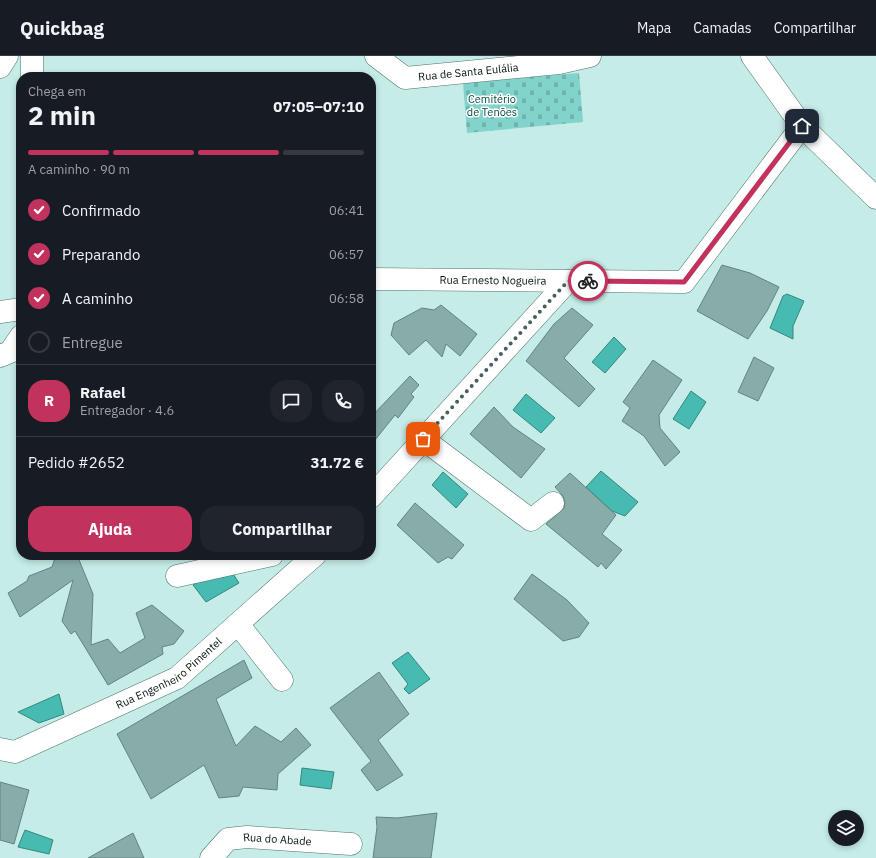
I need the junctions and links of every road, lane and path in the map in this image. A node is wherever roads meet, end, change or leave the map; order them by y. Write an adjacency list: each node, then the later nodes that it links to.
1 (7, 56): 6 (street)
2 (32, 56): 7 (street)
3 (376, 56): 4 (street, Rua de Santa Eulália)
4 (590, 56)
5 (752, 56): 8 (street)
6 (0, 67)
7 (32, 72)
8 (802, 126): 9 (street); 11 (street, Rua Ernesto Nogueira)
9 (876, 198)
10 (376, 279): 11 (street, Rua Ernesto Nogueira)
11 (568, 281): 16 (street)
12 (16, 310): 13 (street)
13 (0, 312)
14 (16, 343): 15 (street)
15 (0, 356)
16 (423, 439): 17 (street); 18 (street)
17 (376, 491)
18 (554, 503)
19 (250, 560): 21 (street)
20 (310, 560): 22 (street, Rua Engenheiro Pimentel)
21 (178, 576)
22 (238, 624): 23 (street); 24 (street, Rua Engenheiro Pimentel)
23 (282, 680)
24 (0, 749)
25 (351, 844): 26 (street, Rua do Abade)
26 (211, 858)

